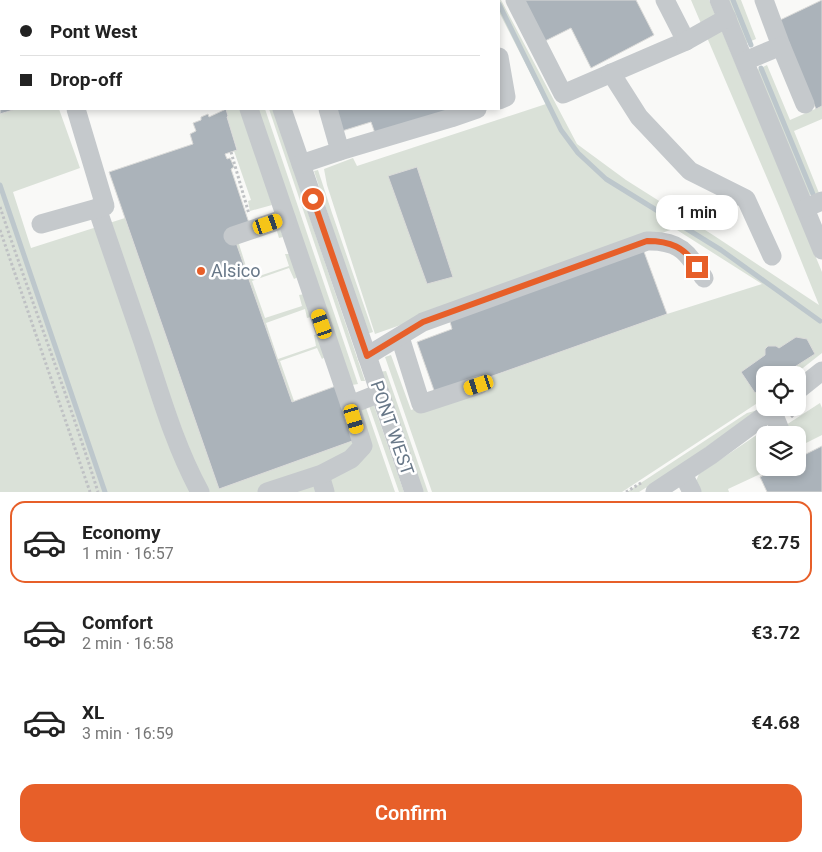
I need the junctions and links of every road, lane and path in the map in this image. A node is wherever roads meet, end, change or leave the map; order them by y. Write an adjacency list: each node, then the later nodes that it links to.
1 (515, 0): 10 (street)
2 (665, 0): 6 (street)
3 (719, 0): 5 (street)
4 (764, 0): 7 (street)
5 (727, 18): 6 (street); 8 (street)
6 (686, 41): 10 (street)
7 (781, 46): 8 (street); 12 (street)
8 (745, 61): 21 (street)
9 (500, 63): 11 (street)
10 (610, 73): 30 (street)
11 (500, 100)
12 (805, 104)
13 (72, 110): 23 (street)
14 (249, 110): 24 (street)
15 (282, 110): 20 (street, PONT WEST)
16 (328, 110): 18 (street)
17 (474, 110): 18 (street)
18 (340, 151): 20 (street)
19 (231, 152): 25 (path)
20 (301, 164): 33 (street, PONT WEST)
21 (813, 205): 29 (street)
22 (0, 207): 43 (path)
23 (97, 208): 26 (street); 44 (street)
24 (286, 218): 28 (street); 38 (street)
25 (251, 220)
26 (41, 224)
27 (0, 230): 42 (path)
28 (233, 236)
29 (822, 250)
30 (772, 256)
31 (704, 278): 32 (street)
32 (400, 337): 33 (street); 35 (street)
33 (367, 356): 37 (street, PONT WEST)
34 (822, 371): 36 (street)
35 (479, 385)
36 (806, 392)
37 (380, 393): 38 (street); 46 (street, PONT WEST)
38 (350, 405): 41 (street)
39 (777, 420): 40 (street)
40 (683, 474): 47 (street); 48 (street)
41 (322, 483): 45 (street)
42 (90, 492)
43 (98, 492)
44 (200, 492)
45 (267, 492)
46 (414, 492)
47 (655, 492)
48 (692, 492)

